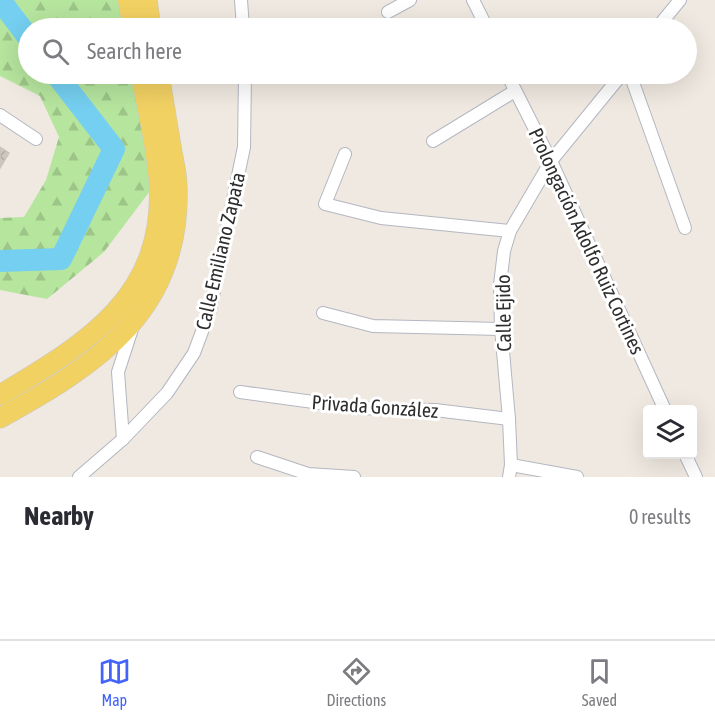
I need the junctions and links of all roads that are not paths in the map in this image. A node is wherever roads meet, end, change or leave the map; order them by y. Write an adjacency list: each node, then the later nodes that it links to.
1 (128, 0): 8 (main road)
2 (147, 0): 9 (main road)
3 (241, 0): 10 (street)
4 (410, 0): 7 (street)
5 (473, 0): 11 (street)
6 (680, 0): 12 (street)
7 (388, 12)
8 (131, 18)
9 (150, 18)
10 (242, 18)
11 (482, 18)
12 (665, 18)
13 (143, 84): 31 (main road)
14 (161, 84): 28 (main road)
15 (245, 84): 35 (street, Calle Emiliano Zapata)
16 (512, 84): 19 (street, Prolongación Adolfo Ruiz Cortines)
17 (614, 84): 24 (street, Calle Ejido)
18 (634, 84): 25 (street)
19 (515, 91): 22 (street); 24 (street, Prolongación Adolfo Ruiz Cortines)
20 (0, 115): 21 (street)
21 (36, 139)
22 (433, 141)
23 (345, 154): 26 (street)
24 (551, 161): 26 (street, Calle Ejido); 32 (street, Prolongación Adolfo Ruiz Cortines)
25 (685, 228)
26 (510, 231): 29 (street, Calle Ejido)
27 (323, 313): 29 (street)
28 (135, 321): 33 (main road); 35 (street)
29 (501, 329): 34 (street, Calle Ejido)
30 (240, 392): 34 (street, Privada González)
31 (0, 395)
32 (663, 405)
33 (0, 418)
34 (509, 419): 38 (street, Calle Ejido)
35 (123, 440): 39 (street, Calle Emiliano Zapata)
36 (257, 458): 40 (street)
37 (688, 459): 42 (street)
38 (510, 471): 41 (street)
39 (80, 477)
40 (354, 477)
41 (577, 477)
42 (696, 477)

